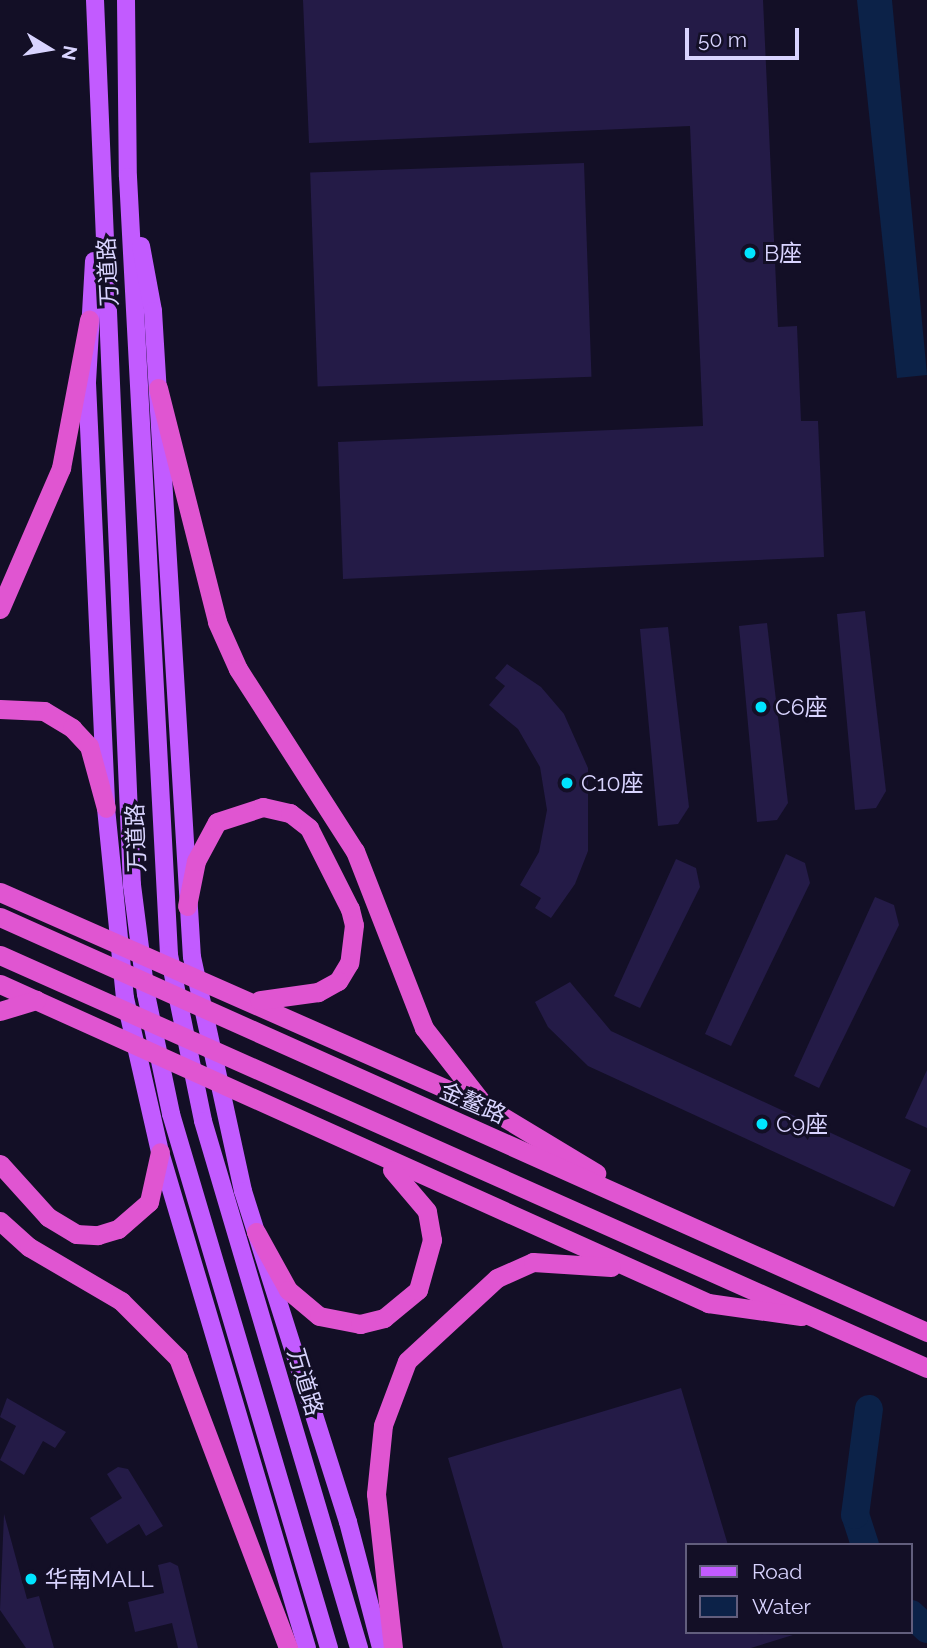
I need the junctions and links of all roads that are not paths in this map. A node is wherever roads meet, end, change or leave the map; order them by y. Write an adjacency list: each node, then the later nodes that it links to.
1 (95, 0): 4 (main road, 万道路)
2 (126, 0): 3 (main road, 万道路)
3 (128, 177): 6 (main road); 32 (main road, 万道路)
4 (101, 186): 5 (main road); 31 (main road, 万道路)
5 (89, 320): 7 (highway); 9 (main road)
6 (158, 388): 11 (main road); 18 (highway)
7 (0, 609)
8 (0, 709): 9 (highway)
9 (107, 808): 20 (main road)
10 (0, 892): 15 (highway)
11 (187, 906): 15 (highway); 24 (main road)
12 (0, 918): 22 (highway, 金鳌路)
13 (0, 955): 26 (highway)
14 (0, 984): 16 (highway)
15 (239, 995): 18 (highway)
16 (36, 1000): 17 (highway); 19 (highway)
17 (0, 1011)
18 (485, 1106): 22 (highway)
19 (363, 1148): 24 (highway); 25 (highway)
20 (160, 1152): 21 (highway); 30 (main road)
21 (0, 1164)
22 (632, 1198): 27 (highway, 金鳌路)
23 (0, 1221): 29 (highway)
24 (256, 1232): 33 (main road)
25 (658, 1278): 26 (highway); 34 (highway)
26 (817, 1318): 28 (highway)
27 (927, 1332)
28 (927, 1368)
29 (288, 1648)
30 (307, 1648)
31 (329, 1648)
32 (359, 1648)
33 (381, 1648)
34 (393, 1648)

